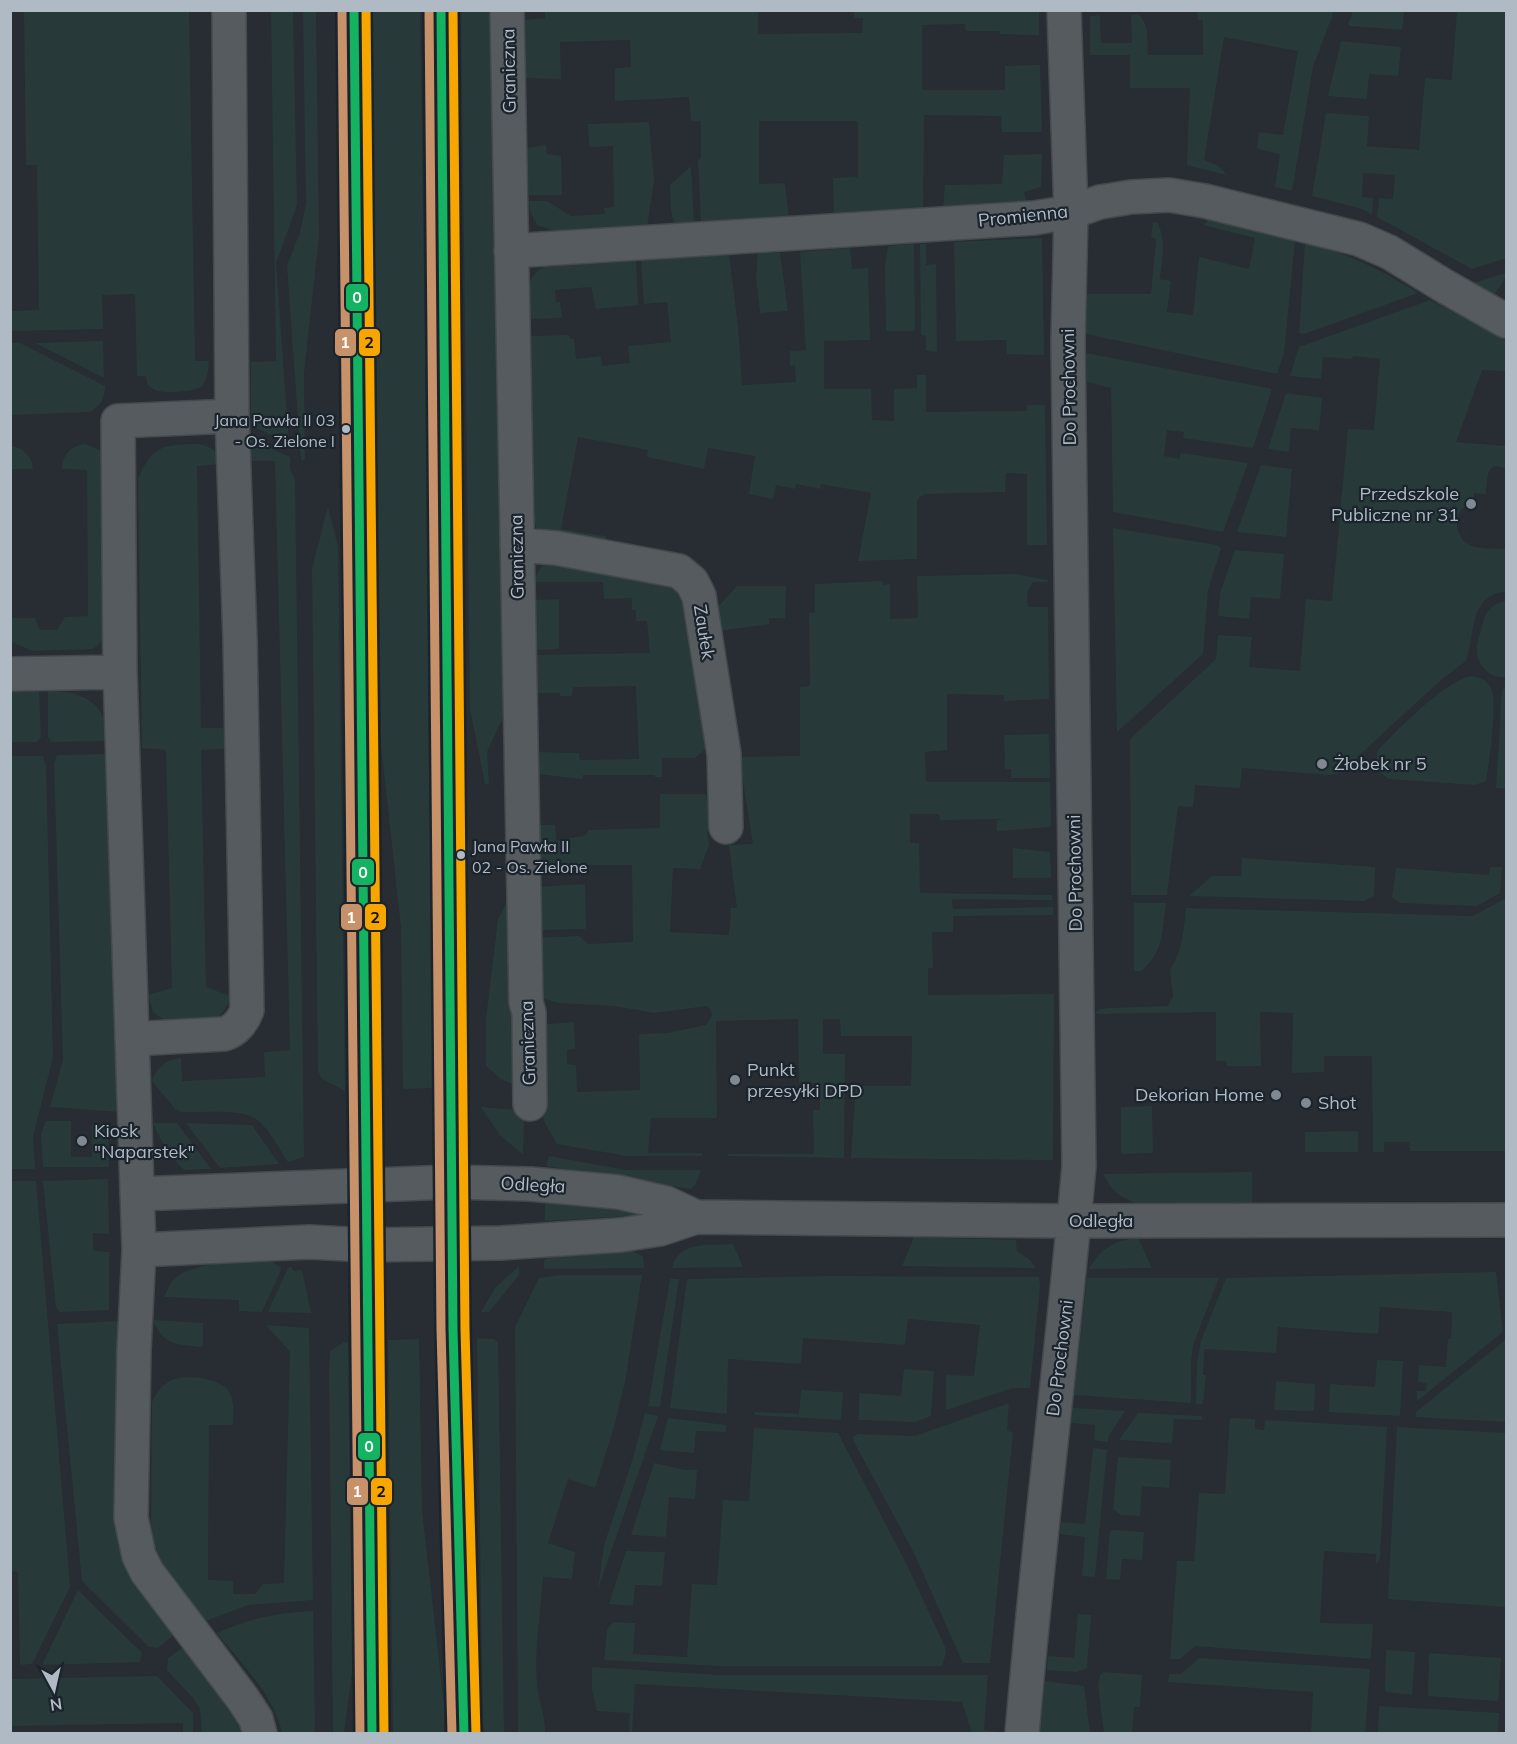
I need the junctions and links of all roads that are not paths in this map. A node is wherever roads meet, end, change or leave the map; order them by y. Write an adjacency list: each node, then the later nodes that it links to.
1 (229, 10): 9 (street)
2 (354, 10): 17 (main road)
3 (441, 10): 16 (main road)
4 (507, 10): 7 (street, Graniczna)
5 (1064, 10): 6 (street, Do Prochowni)
6 (1071, 212): 7 (street, Promienna); 8 (street, Promienna); 21 (street, Do Prochowni)
7 (511, 251): 10 (street, Graniczna)
8 (1506, 321)
9 (232, 416): 11 (street); 14 (street)
10 (517, 545): 13 (street, Zaułek); 15 (street, Graniczna)
11 (120, 672): 12 (street); 14 (street)
12 (10, 674)
13 (726, 827)
14 (132, 1039): 18 (street)
15 (530, 1104)
16 (452, 1182): 17 (street, Odległa); 19 (street, Odległa); 22 (main road)
17 (365, 1185): 18 (street, Odległa); 23 (main road)
18 (137, 1194): 24 (street)
19 (696, 1217): 21 (street, Odległa); 22 (street, Odległa)
20 (1506, 1220): 21 (street, Odległa)
21 (1074, 1221): 28 (street, Do Prochowni)
22 (452, 1244): 23 (street, Odległa); 27 (main road)
23 (367, 1245): 24 (street, Odległa); 26 (main road)
24 (139, 1250): 25 (street)
25 (260, 1734)
26 (372, 1734)
27 (464, 1734)
28 (1022, 1734)

